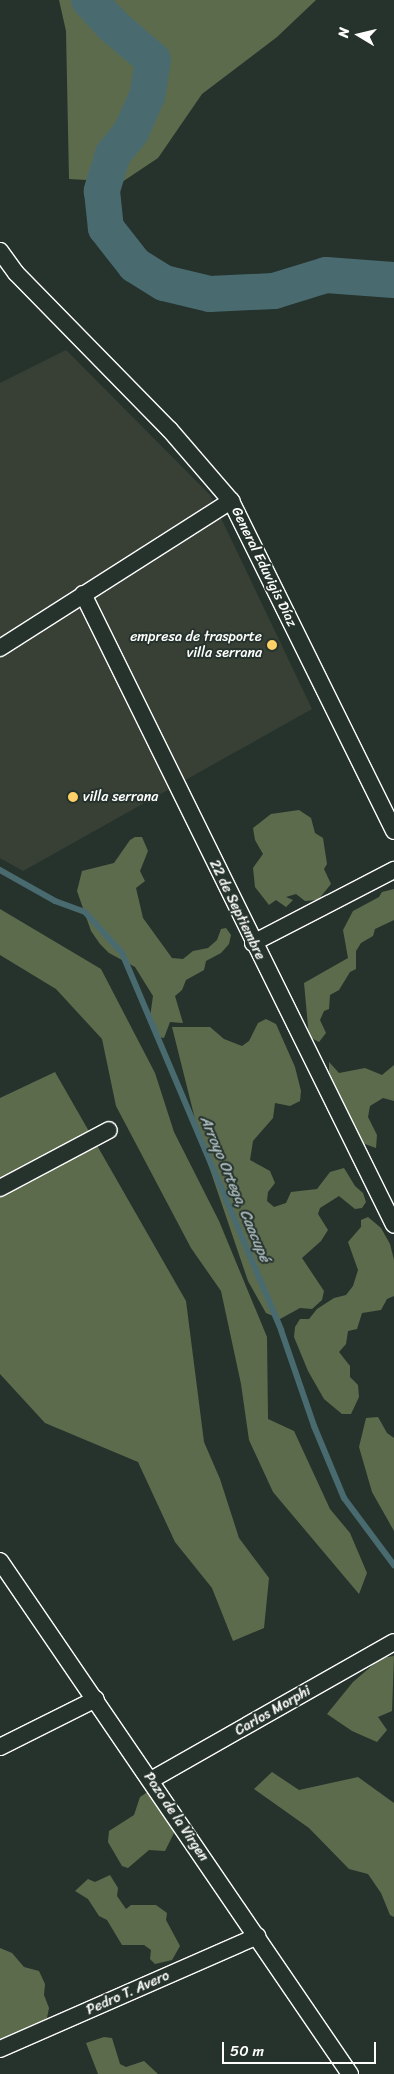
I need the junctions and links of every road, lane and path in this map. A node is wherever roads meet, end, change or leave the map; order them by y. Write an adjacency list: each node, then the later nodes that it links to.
1 (0, 251): 2 (street, General Eduvigis Díaz)
2 (231, 501): 3 (street); 5 (street, General Eduvigis Díaz)
3 (83, 594): 4 (street); 7 (street, 22 de Septiembre)
4 (0, 648)
5 (394, 831)
6 (394, 870): 7 (street)
7 (253, 943): 10 (street, 22 de Septiembre)
8 (109, 1130): 9 (street)
9 (0, 1188)
10 (394, 1225)
11 (0, 1561): 13 (street, Pozo de la Virgen)
12 (394, 1642): 15 (street, Carlos Morphi)
13 (96, 1699): 14 (street); 15 (street, Pozo de la Virgen)
14 (0, 1746)
15 (151, 1780): 16 (street, Pozo de la Virgen)
16 (257, 1936): 17 (street, Pedro T. Avero); 18 (street, Pozo de la Virgen)
17 (0, 2049)
18 (350, 2074)

